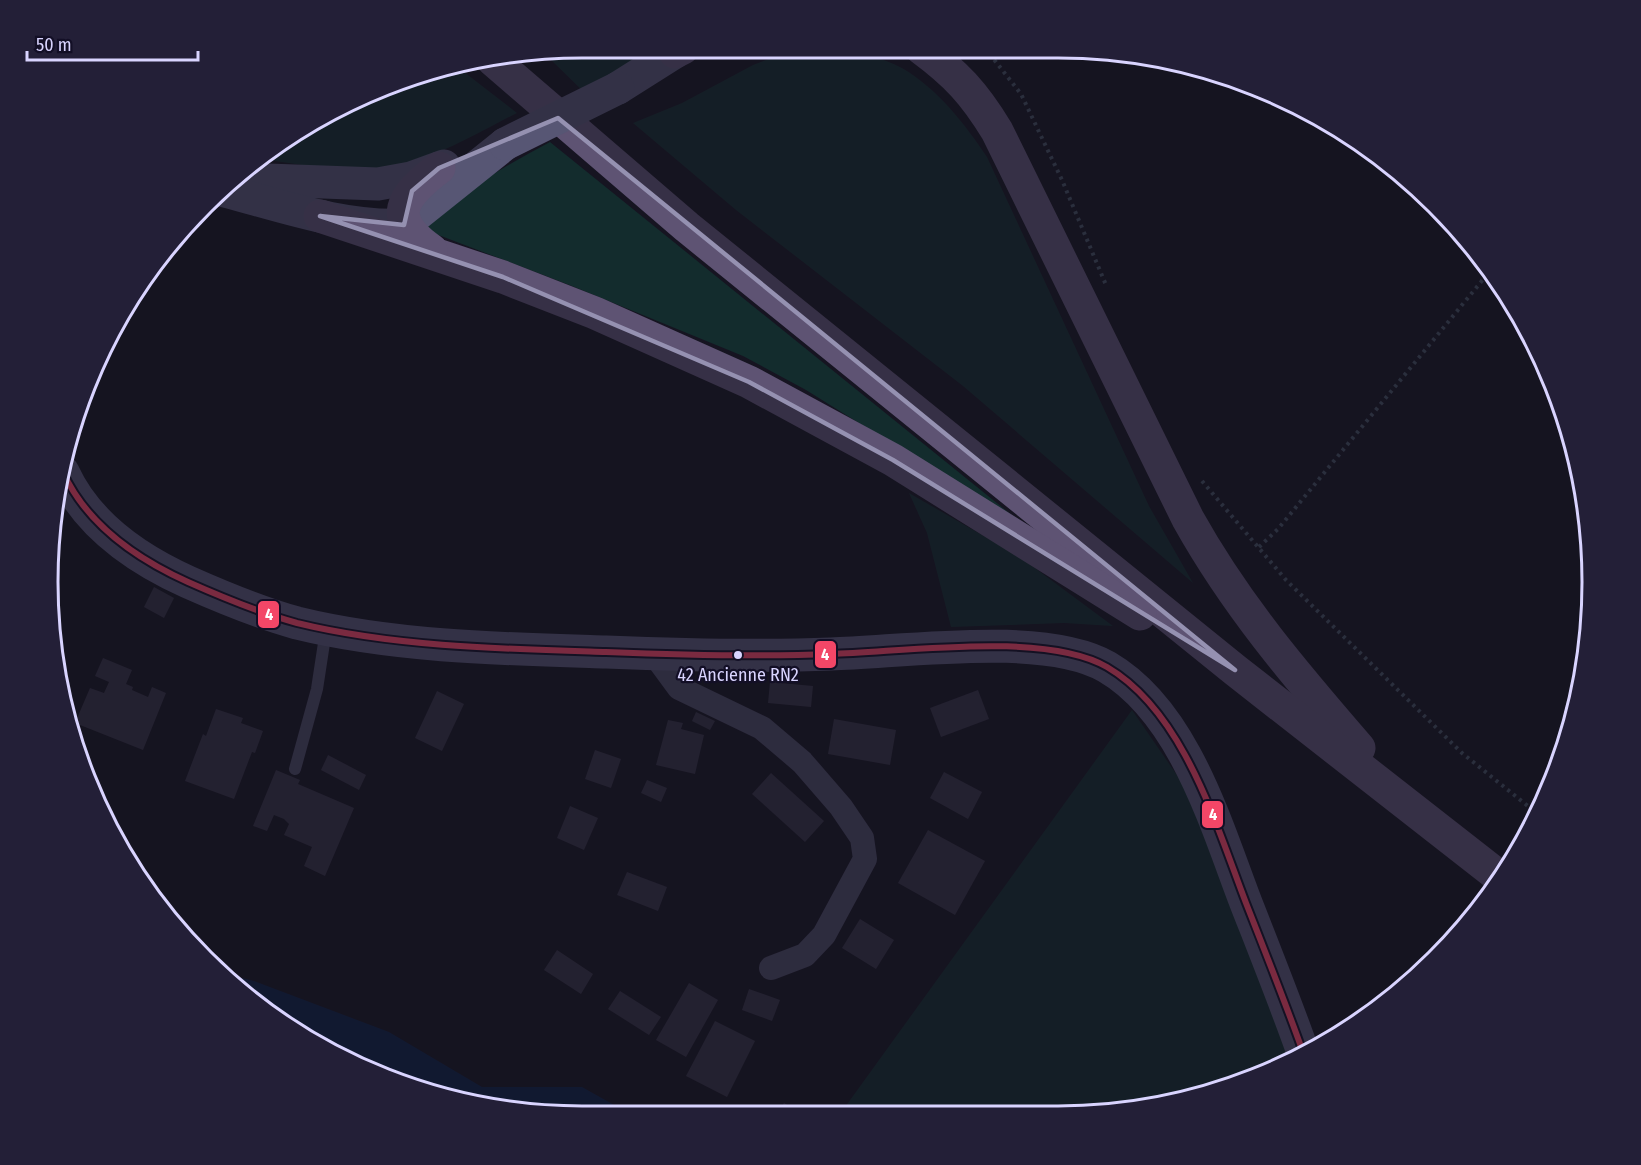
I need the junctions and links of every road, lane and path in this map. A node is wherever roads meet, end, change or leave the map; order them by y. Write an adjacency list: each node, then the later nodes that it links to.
1 (659, 58): 5 (main road, bridge)
2 (935, 58): 21 (main road)
3 (993, 58): 13 (path)
4 (499, 66): 19 (main road)
5 (505, 144): 6 (main road); 10 (main road)
6 (439, 168): 7 (main road); 10 (main road)
7 (248, 180)
8 (232, 194): 9 (main road)
9 (320, 216): 10 (main road); 11 (main road)
10 (404, 225): 11 (main road)
11 (436, 254): 19 (main road)
12 (1484, 278): 16 (path)
13 (1110, 293)
14 (1198, 472): 16 (path)
15 (68, 483): 17 (main road)
16 (1259, 547): 22 (path)
17 (326, 629): 18 (main road); 20 (lane)
18 (654, 654): 24 (street); 25 (main road)
19 (1234, 670): 21 (main road)
20 (295, 769)
21 (1401, 797): 23 (main road)
22 (1530, 809)
23 (1495, 873)
24 (771, 968)
25 (1301, 1046)

